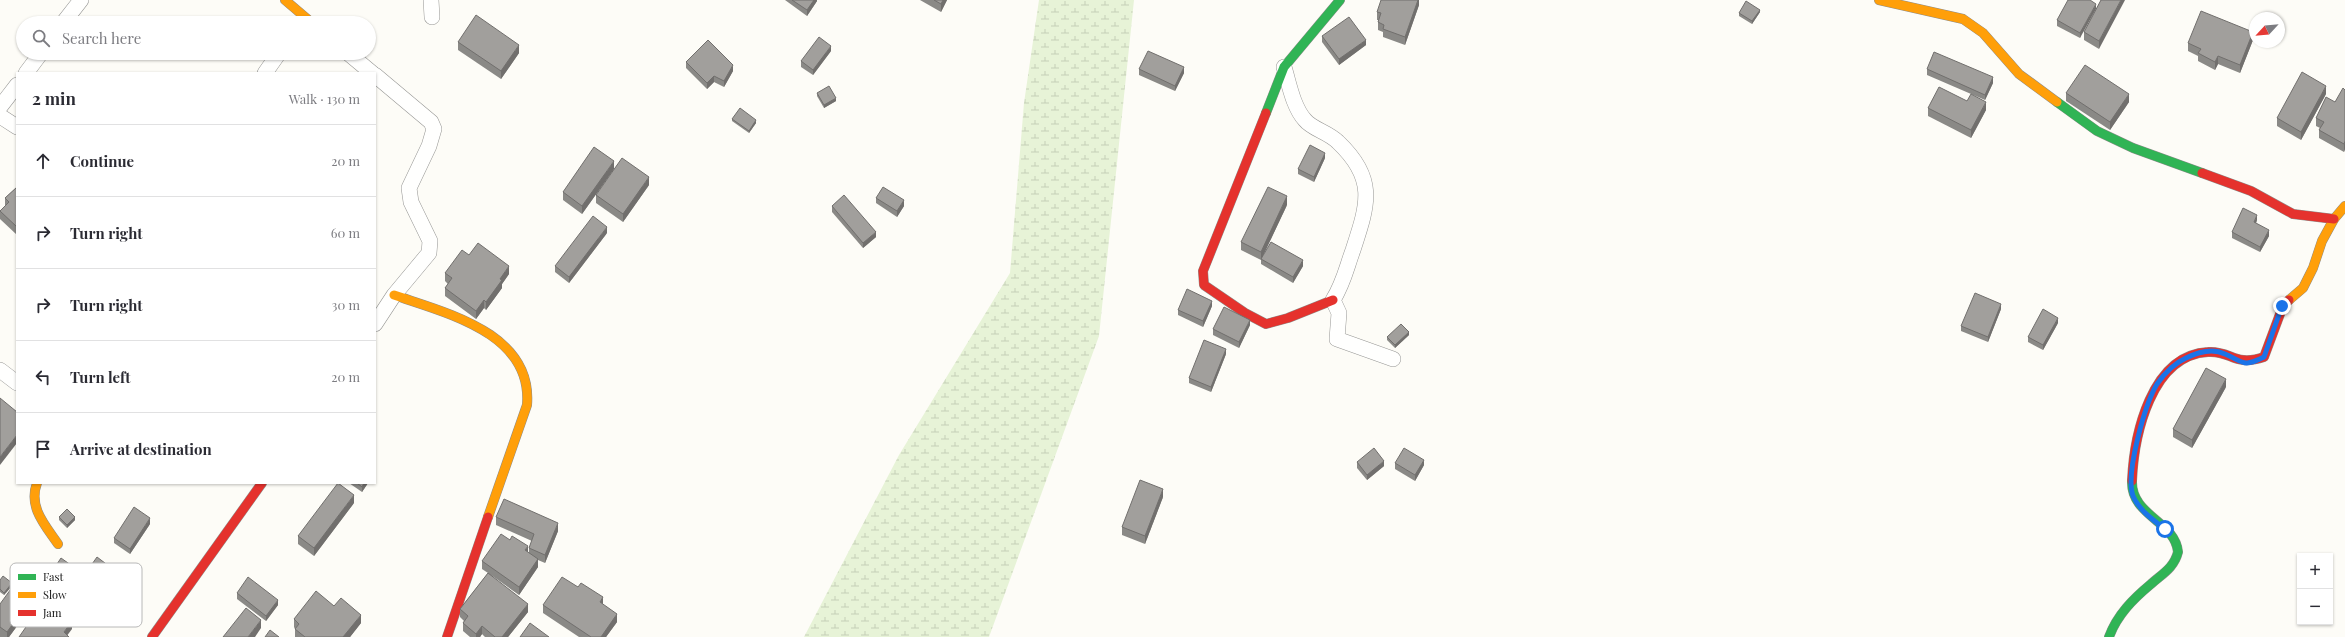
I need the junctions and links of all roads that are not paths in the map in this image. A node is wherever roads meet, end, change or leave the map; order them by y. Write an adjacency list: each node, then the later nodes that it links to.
1 (81, 0): 6 (street)
2 (285, 0): 7 (street)
3 (431, 0): 8 (street)
4 (1340, 0): 12 (street)
5 (1879, 0): 22 (street)
6 (68, 16)
7 (300, 16)
8 (432, 17)
9 (36, 60): 13 (street)
10 (274, 60): 14 (street)
11 (356, 60): 15 (street)
12 (1284, 67): 24 (street); 24 (street)
13 (27, 72)
14 (266, 72)
15 (371, 72)
16 (376, 76): 23 (street)
17 (16, 85): 18 (street)
18 (0, 107)
19 (0, 116): 20 (street)
20 (16, 125)
21 (2345, 206): 22 (street)
22 (2334, 219): 34 (street)
23 (394, 295): 25 (street); 33 (street)
24 (1333, 300): 26 (street)
25 (376, 322)
26 (1393, 359)
27 (0, 370): 28 (street)
28 (16, 382)
29 (36, 484): 31 (street)
30 (261, 484): 32 (street)
31 (58, 544)
32 (152, 637)
33 (447, 637)
34 (2109, 637)

